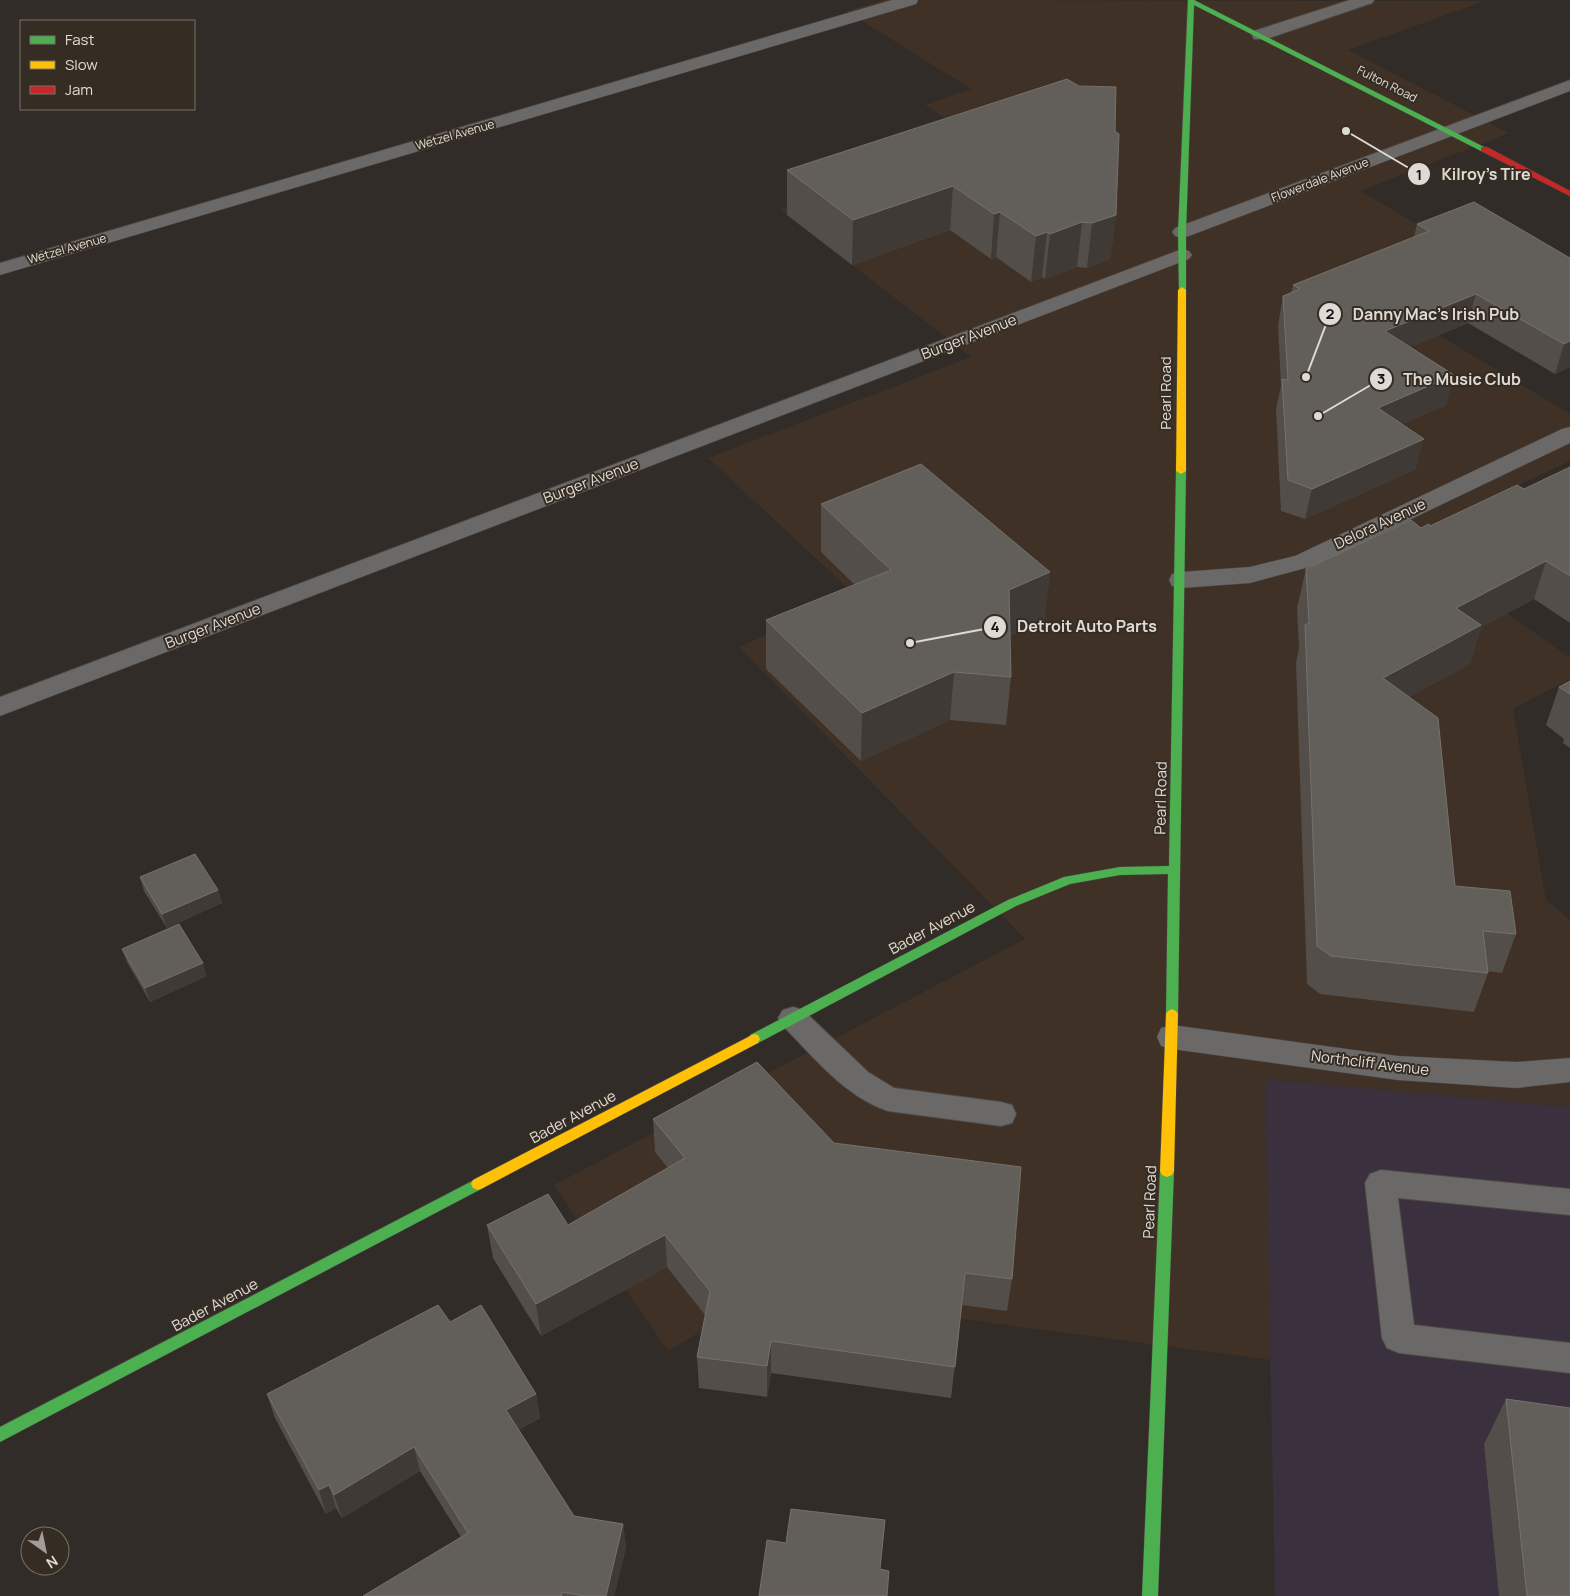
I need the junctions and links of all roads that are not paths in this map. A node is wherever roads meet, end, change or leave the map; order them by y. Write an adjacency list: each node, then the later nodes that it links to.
1 (910, 0): 10 (street, Wetzel Avenue)
2 (1366, 0): 4 (lane)
3 (1191, 1): 4 (main road, Fulton Road); 8 (main road, Pearl Road)
4 (1260, 35): 6 (main road, Fulton Road)
5 (1570, 85): 6 (street, Flowerdale Avenue)
6 (1450, 131): 7 (main road, Fulton Road); 8 (street, Flowerdale Avenue)
7 (1570, 194)
8 (1182, 232): 9 (main road, Pearl Road)
9 (1182, 255): 12 (main road, Pearl Road); 13 (street, Burger Avenue)
10 (0, 269)
11 (1570, 434): 12 (street, Delora Avenue)
12 (1181, 580): 14 (main road, Pearl Road)
13 (0, 708)
14 (1175, 870): 15 (main road, Bader Avenue); 16 (main road, Pearl Road)
15 (793, 1018): 18 (lane); 21 (main road, Bader Avenue)
16 (1172, 1037): 17 (street, Northcliff Avenue); 22 (main road, Pearl Road)
17 (1570, 1070)
18 (1001, 1114)
19 (1570, 1202): 20 (lane)
20 (1570, 1358)
21 (0, 1435)
22 (1150, 1596)

